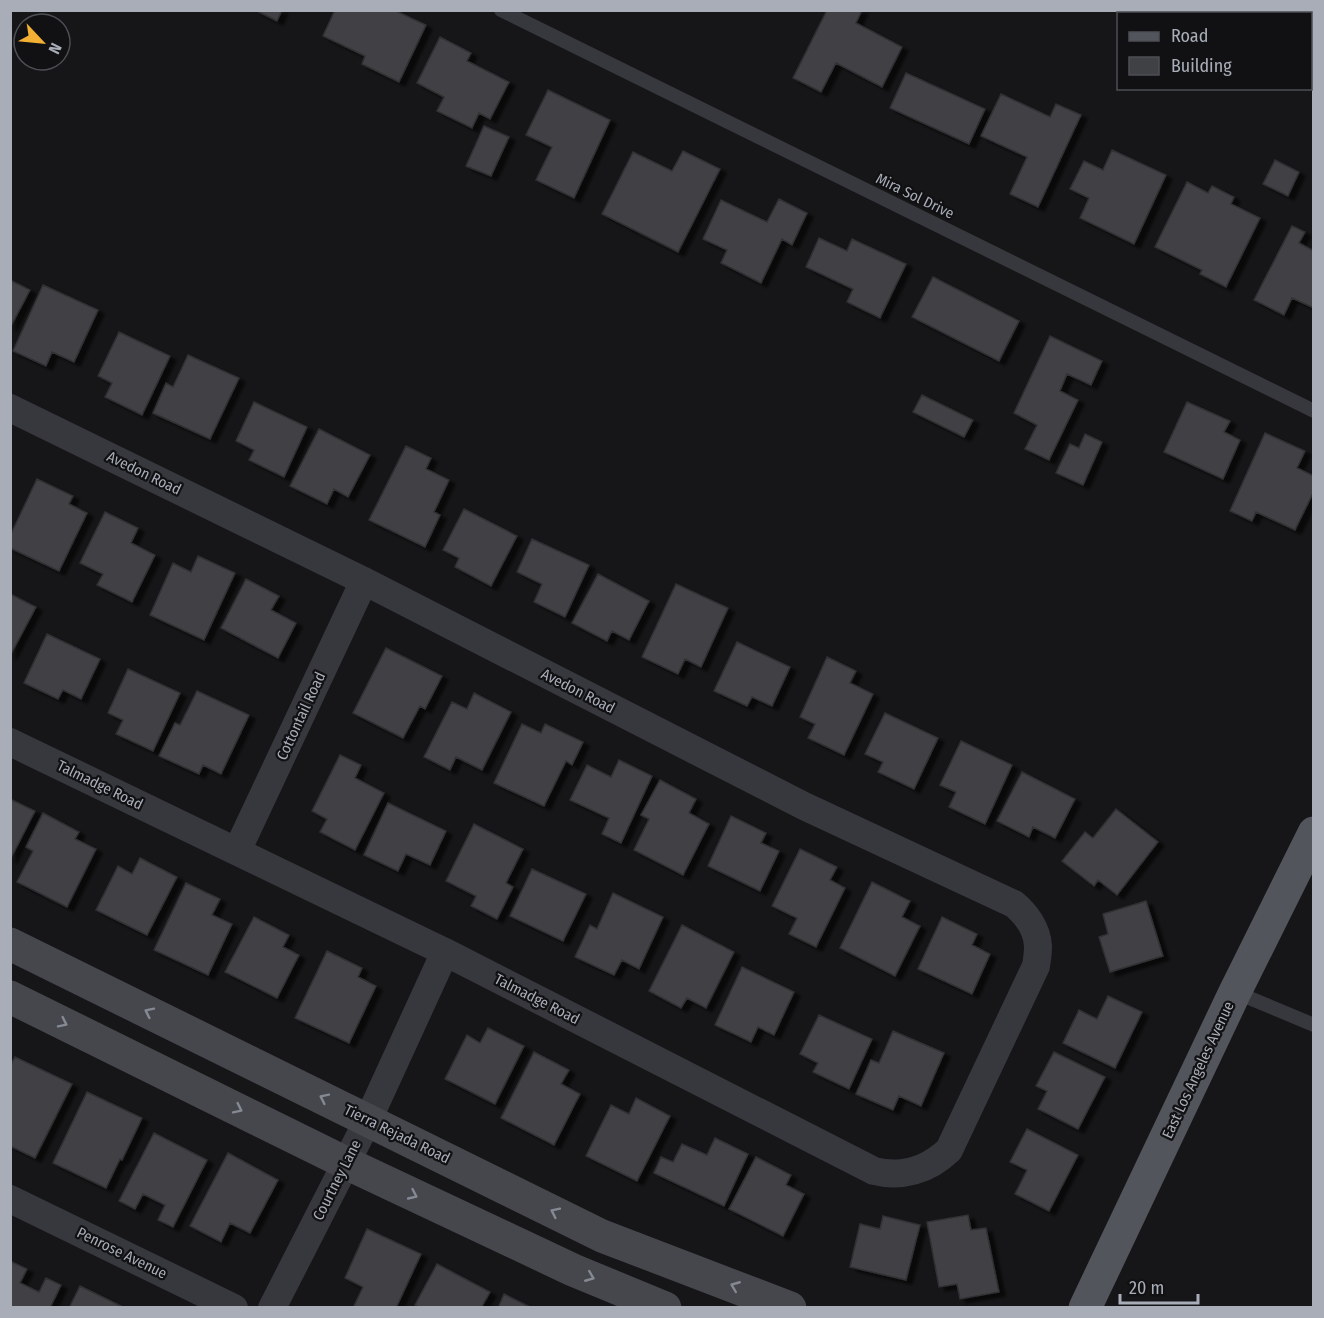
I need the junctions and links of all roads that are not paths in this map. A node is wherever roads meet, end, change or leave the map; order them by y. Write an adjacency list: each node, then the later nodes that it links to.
1 (501, 10): 3 (lane, Mira Sol Drive)
2 (10, 408): 4 (street, Avedon Road)
3 (1314, 411)
4 (364, 581): 7 (street, Cottontail Road); 13 (street, Avedon Road)
5 (10, 742): 7 (street, Talmadge Road)
6 (1314, 833): 10 (main road, East Los Angeles Avenue)
7 (237, 851): 9 (street, Talmadge Road)
8 (10, 944): 14 (main road, Tierra Rejada Road, one-way to 8)
9 (445, 952): 13 (street, Talmadge Road); 14 (street, Courtney Lane)
10 (1235, 992): 12 (lane); 21 (main road, East Los Angeles Avenue)
11 (10, 997): 15 (main road, one-way to 15)
12 (1314, 1025)
13 (1003, 1038)
14 (368, 1120): 15 (street, Courtney Lane); 20 (main road, Tierra Rejada Road, one-way to 14)
15 (346, 1163): 18 (street, Courtney Lane); 19 (main road, one-way to 19)
16 (10, 1199): 17 (street, Penrose Avenue)
17 (234, 1308)
18 (272, 1308)
19 (665, 1308)
20 (790, 1308)
21 (1085, 1308)

